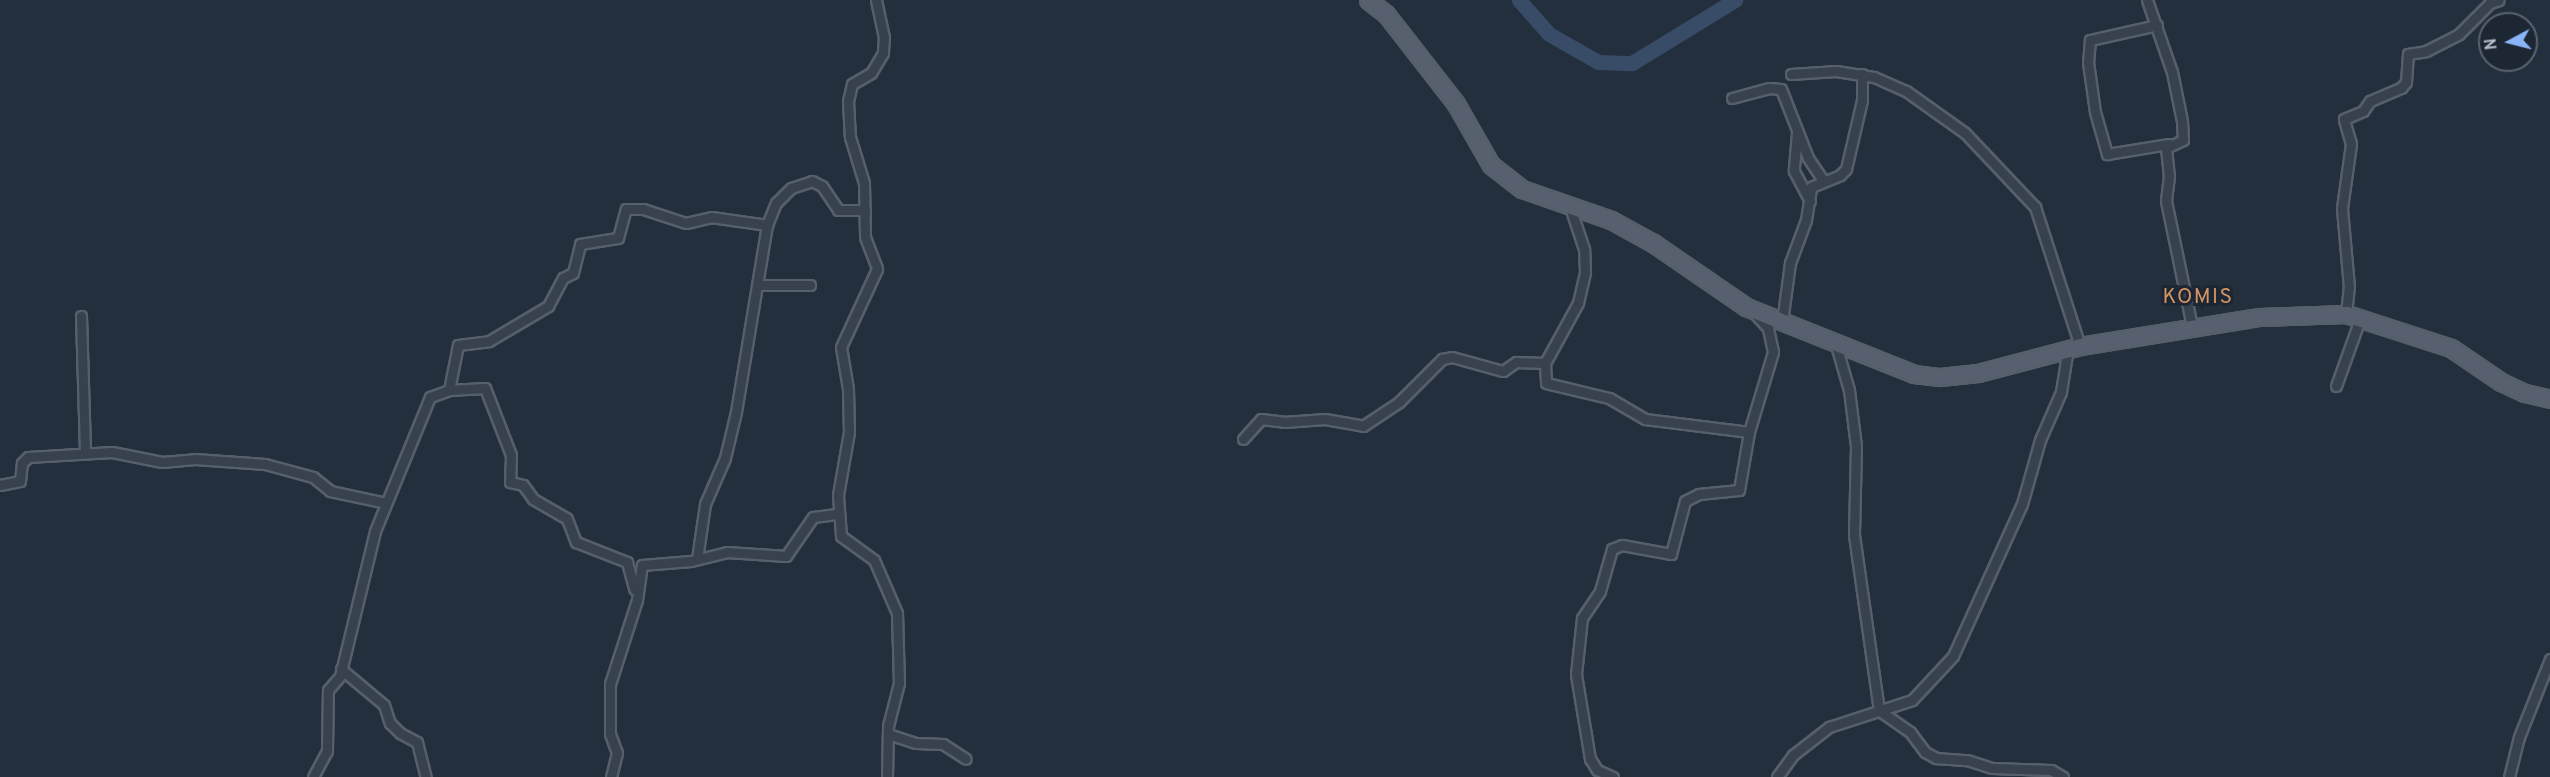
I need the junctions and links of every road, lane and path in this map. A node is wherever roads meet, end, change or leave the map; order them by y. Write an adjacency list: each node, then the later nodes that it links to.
1 (876, 0): 14 (street)
2 (1368, 0): 13 (main road)
3 (2147, 0): 5 (street)
4 (2499, 0): 19 (street)
5 (2157, 25): 10 (street); 10 (street)
6 (1791, 74): 7 (street)
7 (1862, 74): 11 (street); 24 (street)
8 (1732, 98): 9 (street)
9 (1797, 133): 11 (street); 12 (street)
10 (2169, 144): 22 (street)
11 (1823, 180): 12 (street)
12 (1810, 201): 21 (street)
13 (1569, 204): 18 (main road); 25 (street)
14 (865, 210): 15 (street); 34 (street)
15 (767, 225): 16 (street); 27 (street)
16 (758, 285): 17 (street); 35 (street)
17 (810, 285)
18 (1746, 307): 21 (main road); 29 (street)
19 (2354, 315): 22 (main road); 26 (street); 28 (main road)
20 (81, 316): 31 (street)
21 (1782, 322): 23 (main road)
22 (2192, 327): 24 (main road)
23 (1836, 345): 24 (main road); 39 (street)
24 (2074, 347): 39 (street)
25 (1545, 363): 29 (street); 30 (street)
26 (2336, 386)
27 (449, 390): 33 (street); 36 (street)
28 (2550, 399)
29 (1749, 432): 47 (street)
30 (1243, 439)
31 (85, 452): 32 (street); 33 (street)
32 (0, 486)
33 (386, 503): 38 (street)
34 (838, 514): 35 (street); 40 (street)
35 (697, 559): 36 (street)
36 (637, 600): 45 (street)
37 (2550, 659): 50 (street)
38 (341, 669): 43 (street); 44 (street)
39 (1880, 711): 42 (street); 48 (street)
40 (888, 734): 41 (street); 46 (street)
41 (966, 759)
42 (2049, 773): 49 (street)
43 (313, 777)
44 (426, 777)
45 (611, 777)
46 (887, 777)
47 (1613, 777)
48 (1776, 777)
49 (2063, 777)
50 (2509, 777)

